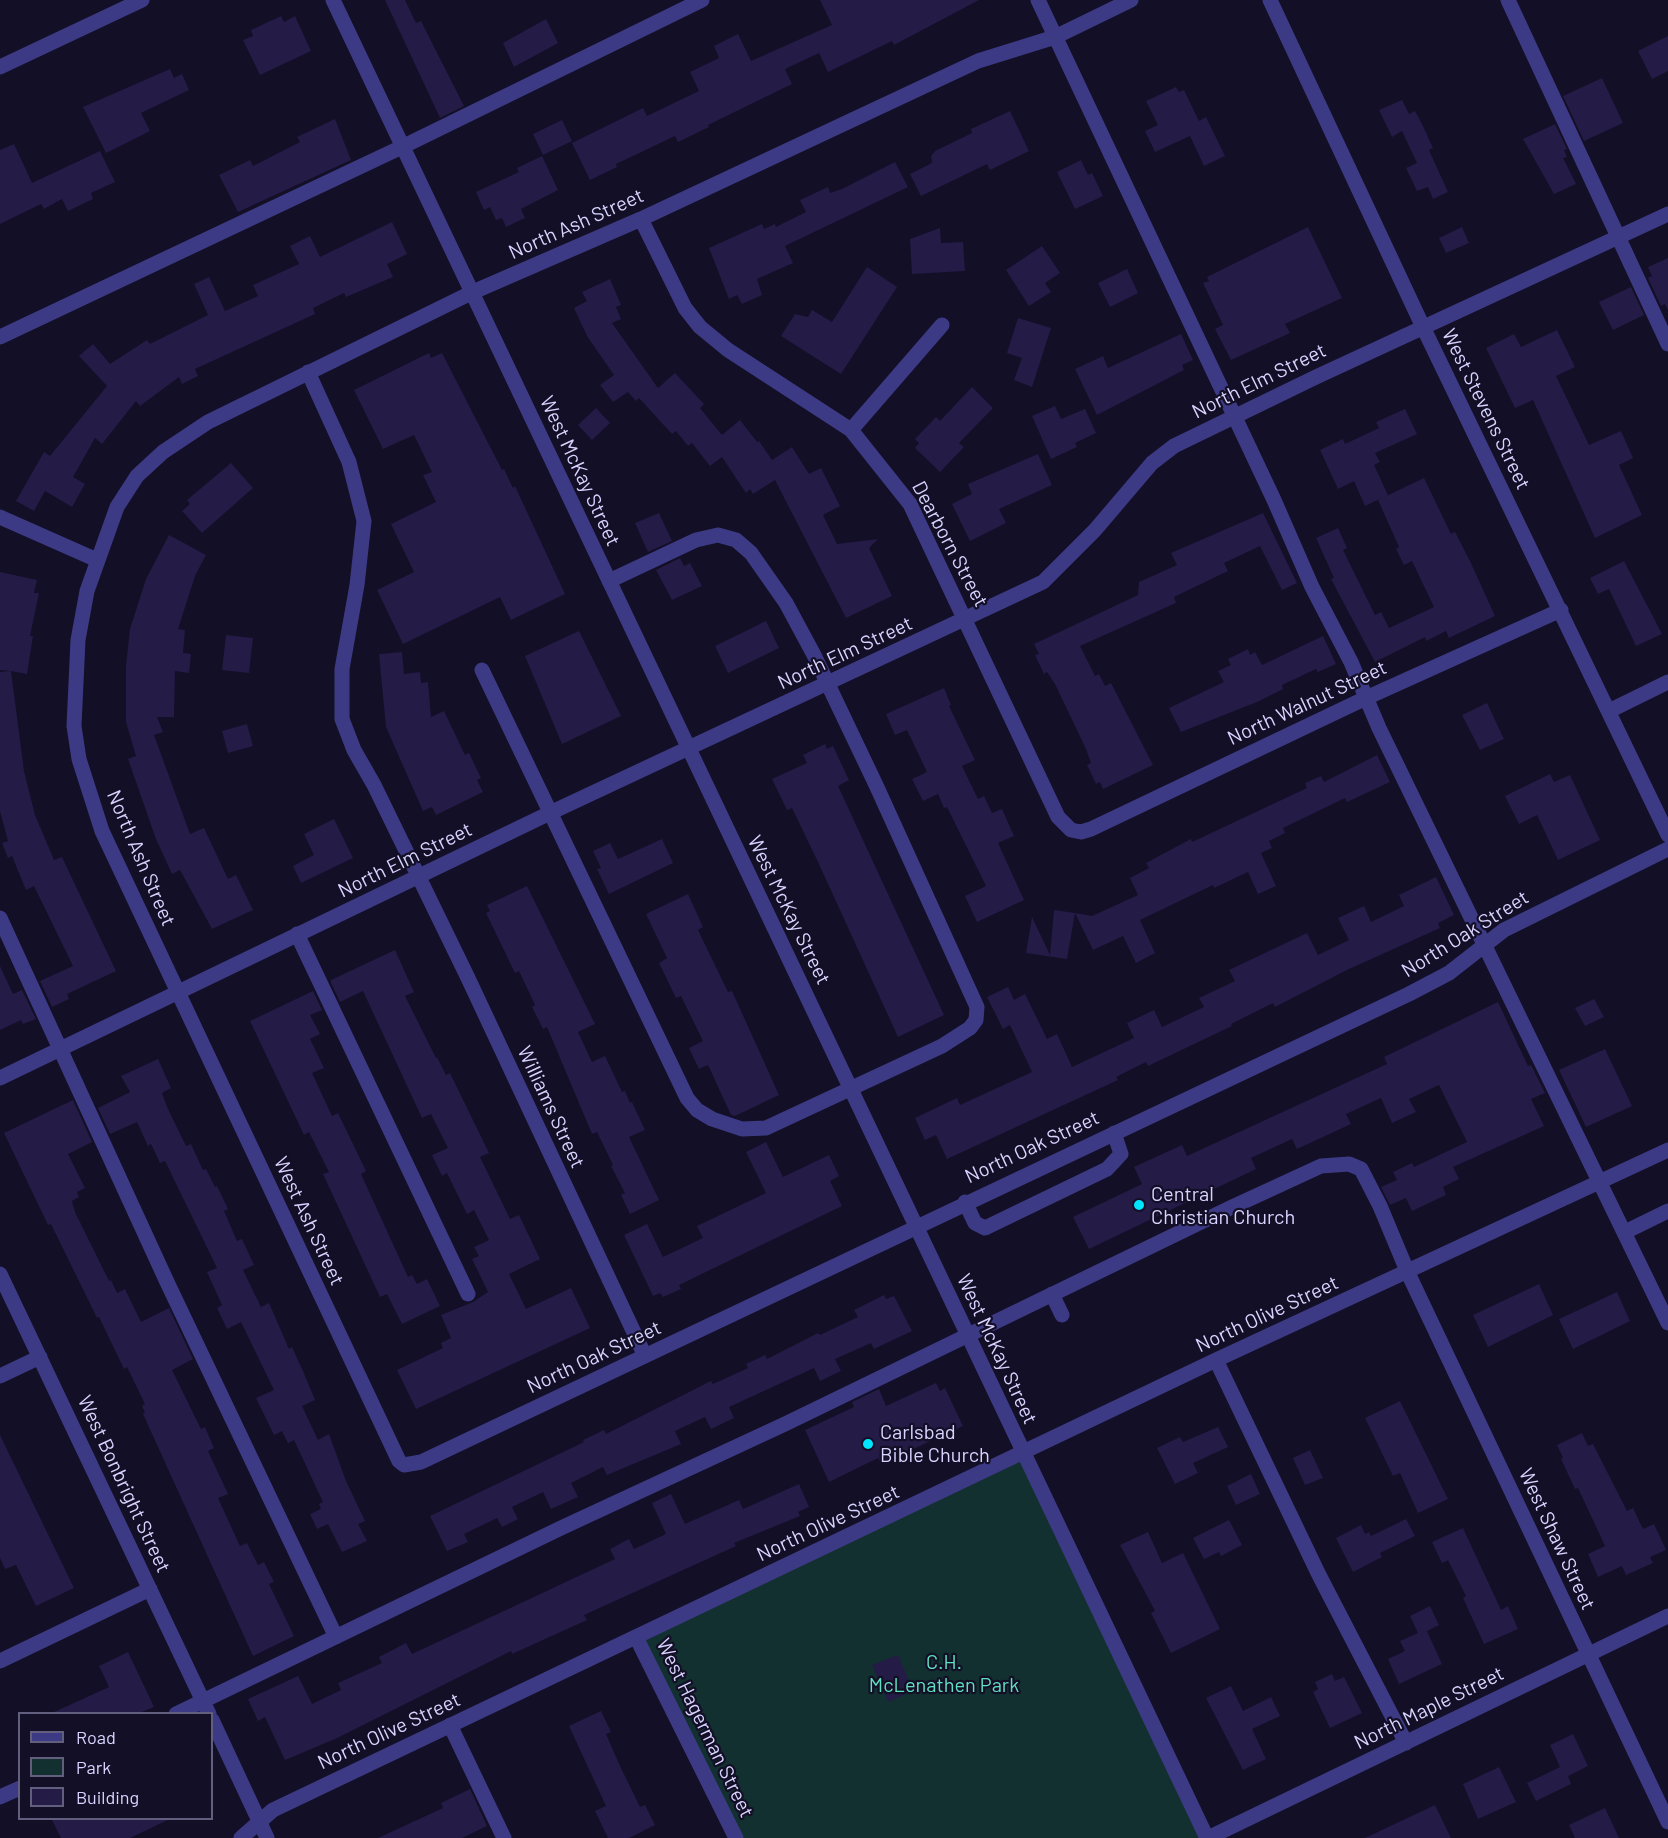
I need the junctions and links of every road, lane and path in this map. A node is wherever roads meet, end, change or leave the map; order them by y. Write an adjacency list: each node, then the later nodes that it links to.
1 (142, 0): 9 (street)
2 (333, 0): 10 (street, West McKay Street)
3 (702, 0): 10 (street)
4 (1038, 0): 8 (street)
5 (1131, 0): 8 (street, North Ash Street)
6 (1270, 0): 16 (street, West Stevens Street)
7 (1508, 0): 13 (street)
8 (1055, 37): 12 (street, North Ash Street); 20 (street)
9 (0, 67)
10 (404, 146): 14 (street, West McKay Street); 17 (street)
11 (1668, 214): 13 (street, North Elm Street)
12 (640, 219): 14 (street, North Ash Street); 21 (street, Dearborn Street)
13 (1617, 237): 16 (street, North Elm Street); 18 (street)
14 (473, 292): 19 (street, North Ash Street); 24 (street, West McKay Street)
15 (942, 325): 21 (street)
16 (1423, 327): 20 (street, North Elm Street); 25 (street, West Stevens Street)
17 (0, 337)
18 (1668, 344)
19 (308, 372): 23 (street, North Ash Street); 37 (street, Williams Street)
20 (1233, 416): 26 (street, North Elm Street); 30 (street)
21 (851, 430): 26 (street, Dearborn Street)
22 (0, 517): 23 (street)
23 (97, 560): 41 (street, North Ash Street)
24 (609, 581): 29 (street); 32 (street, West McKay Street)
25 (1561, 610): 30 (street, North Walnut Street); 31 (street, West Stevens Street)
26 (966, 620): 29 (street, North Elm Street); 34 (street, Dearborn Street)
27 (482, 670): 33 (street)
28 (1668, 682): 31 (street)
29 (828, 684): 32 (street, North Elm Street); 44 (street)
30 (1366, 698): 34 (street, North Walnut Street); 40 (street)
31 (1609, 711): 35 (street, West Stevens Street)
32 (688, 750): 33 (street, North Elm Street); 44 (street, West McKay Street)
33 (552, 812): 37 (street, North Elm Street); 44 (street)
34 (1071, 830)
35 (1668, 835)
36 (1668, 849): 40 (street, North Oak Street)
37 (418, 877): 39 (street, North Elm Street); 59 (street, Williams Street)
38 (0, 918): 42 (street)
39 (297, 934): 41 (street, North Elm Street); 54 (street)
40 (1486, 946): 45 (street, North Oak Street); 47 (street)
41 (178, 993): 42 (street, North Elm Street); 64 (street, West Ash Street)
42 (61, 1049): 43 (street, North Elm Street); 67 (street)
43 (0, 1077)
44 (850, 1087): 50 (street, West McKay Street)
45 (1114, 1133): 48 (street, North Oak Street); 48 (street)
46 (1668, 1150): 47 (street, North Olive Street)
47 (1600, 1182): 51 (street); 52 (street, North Olive Street)
48 (965, 1202): 50 (street, North Oak Street)
49 (1668, 1211): 51 (street)
50 (915, 1225): 58 (street, West McKay Street); 59 (street, North Oak Street)
51 (1625, 1232): 57 (street)
52 (1408, 1273): 55 (street, West Shaw Street); 61 (street, North Olive Street); 69 (street, West Shaw Street)
53 (0, 1274): 60 (street, West Bonbright Street)
54 (468, 1294)
55 (1052, 1294): 56 (street); 58 (street, West Shaw Street)
56 (1062, 1315)
57 (1668, 1323)
58 (967, 1335): 63 (street, West McKay Street); 67 (street, West Shaw Street)
59 (645, 1356): 64 (street, North Oak Street)
60 (40, 1357): 62 (street); 65 (street, West Bonbright Street)
61 (1216, 1360): 63 (street, North Olive Street); 75 (street)
62 (0, 1376)
63 (1022, 1455): 68 (street, North Olive Street); 84 (street, West McKay Street)
64 (404, 1465)
65 (150, 1589): 70 (street); 71 (street, West Bonbright Street)
66 (1668, 1616): 69 (street, North Maple Street)
67 (336, 1637): 71 (street, West Shaw Street)
68 (636, 1637): 74 (street, North Olive Street); 83 (street, West Hagerman Street)
69 (1589, 1655): 75 (street, North Maple Street); 79 (street, West Shaw Street)
70 (0, 1661)
71 (206, 1707): 72 (street, West Shaw Street)
72 (182, 1712)
73 (213, 1722): 78 (street)
74 (450, 1725): 78 (street, North Olive Street); 82 (street)
75 (1406, 1743): 84 (street, North Maple Street)
76 (18, 1789): 77 (street)
77 (0, 1797)
78 (260, 1822): 80 (street, North Olive Street); 81 (street)
79 (1668, 1822)
80 (241, 1838)
81 (267, 1838)
82 (504, 1838)
83 (736, 1838)
84 (1207, 1838)

